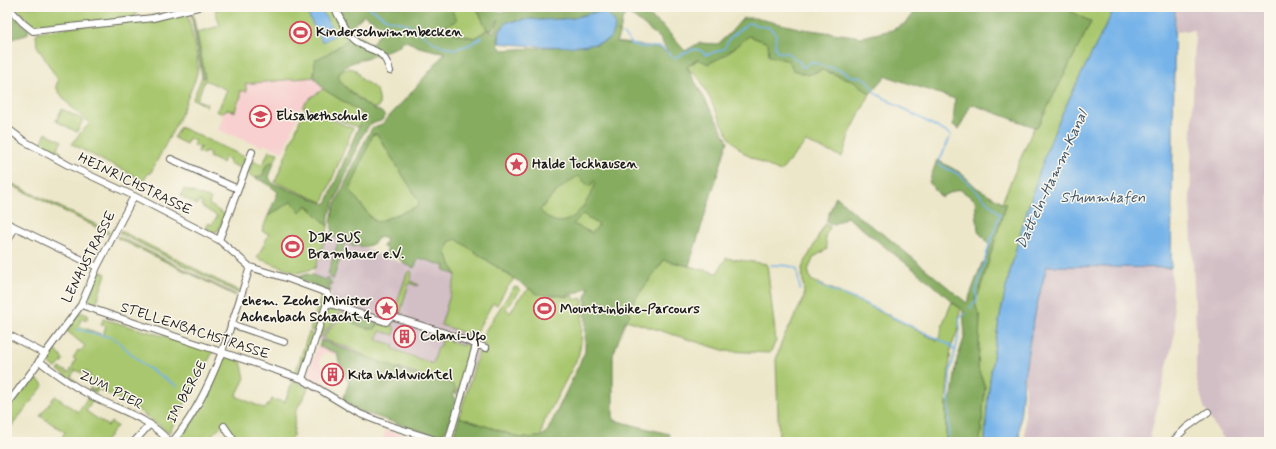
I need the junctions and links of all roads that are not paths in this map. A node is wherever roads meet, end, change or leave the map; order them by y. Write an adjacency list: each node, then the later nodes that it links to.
1 (8, 7): 2 (street)
2 (198, 7)
3 (334, 7): 4 (street)
4 (390, 70)
5 (7, 128): 9 (street, HEINRICHSTRASSE)
6 (252, 152): 8 (street)
7 (172, 159): 8 (street)
8 (238, 189): 12 (street)
9 (134, 196): 12 (street, HEINRICHSTRASSE); 14 (street, LENAUSTRASSE)
10 (7, 223): 11 (street)
11 (14, 227): 13 (street); 14 (street)
12 (219, 240): 15 (street, HEINRICHSTRASSE)
13 (7, 241)
14 (97, 267): 17 (street, LENAUSTRASSE)
15 (250, 267): 16 (street, HEINRICHSTRASSE); 18 (street)
16 (327, 303): 21 (street); 26 (street)
17 (80, 305): 23 (street, STELLENBACHSTRASSE); 24 (street, LENAUSTRASSE)
18 (231, 324): 20 (street); 23 (street)
19 (7, 334): 24 (street)
20 (284, 342)
21 (476, 345): 22 (street); 35 (street)
22 (486, 348)
23 (222, 351): 26 (street, STELLENBACHSTRASSE); 32 (street, IM BERGE)
24 (45, 354): 25 (street, LENAUSTRASSE)
25 (39, 362): 27 (street, LENAUSTRASSE); 29 (street, ZUM PIER)
26 (302, 379): 34 (street, STELLENBACHSTRASSE)
27 (7, 405)
28 (1208, 412): 36 (street)
29 (150, 424): 31 (street); 32 (street, ZUM PIER)
30 (224, 426): 33 (street)
31 (134, 442)
32 (171, 442)
33 (235, 442)
34 (442, 442)
35 (448, 442)
36 (1172, 442)

